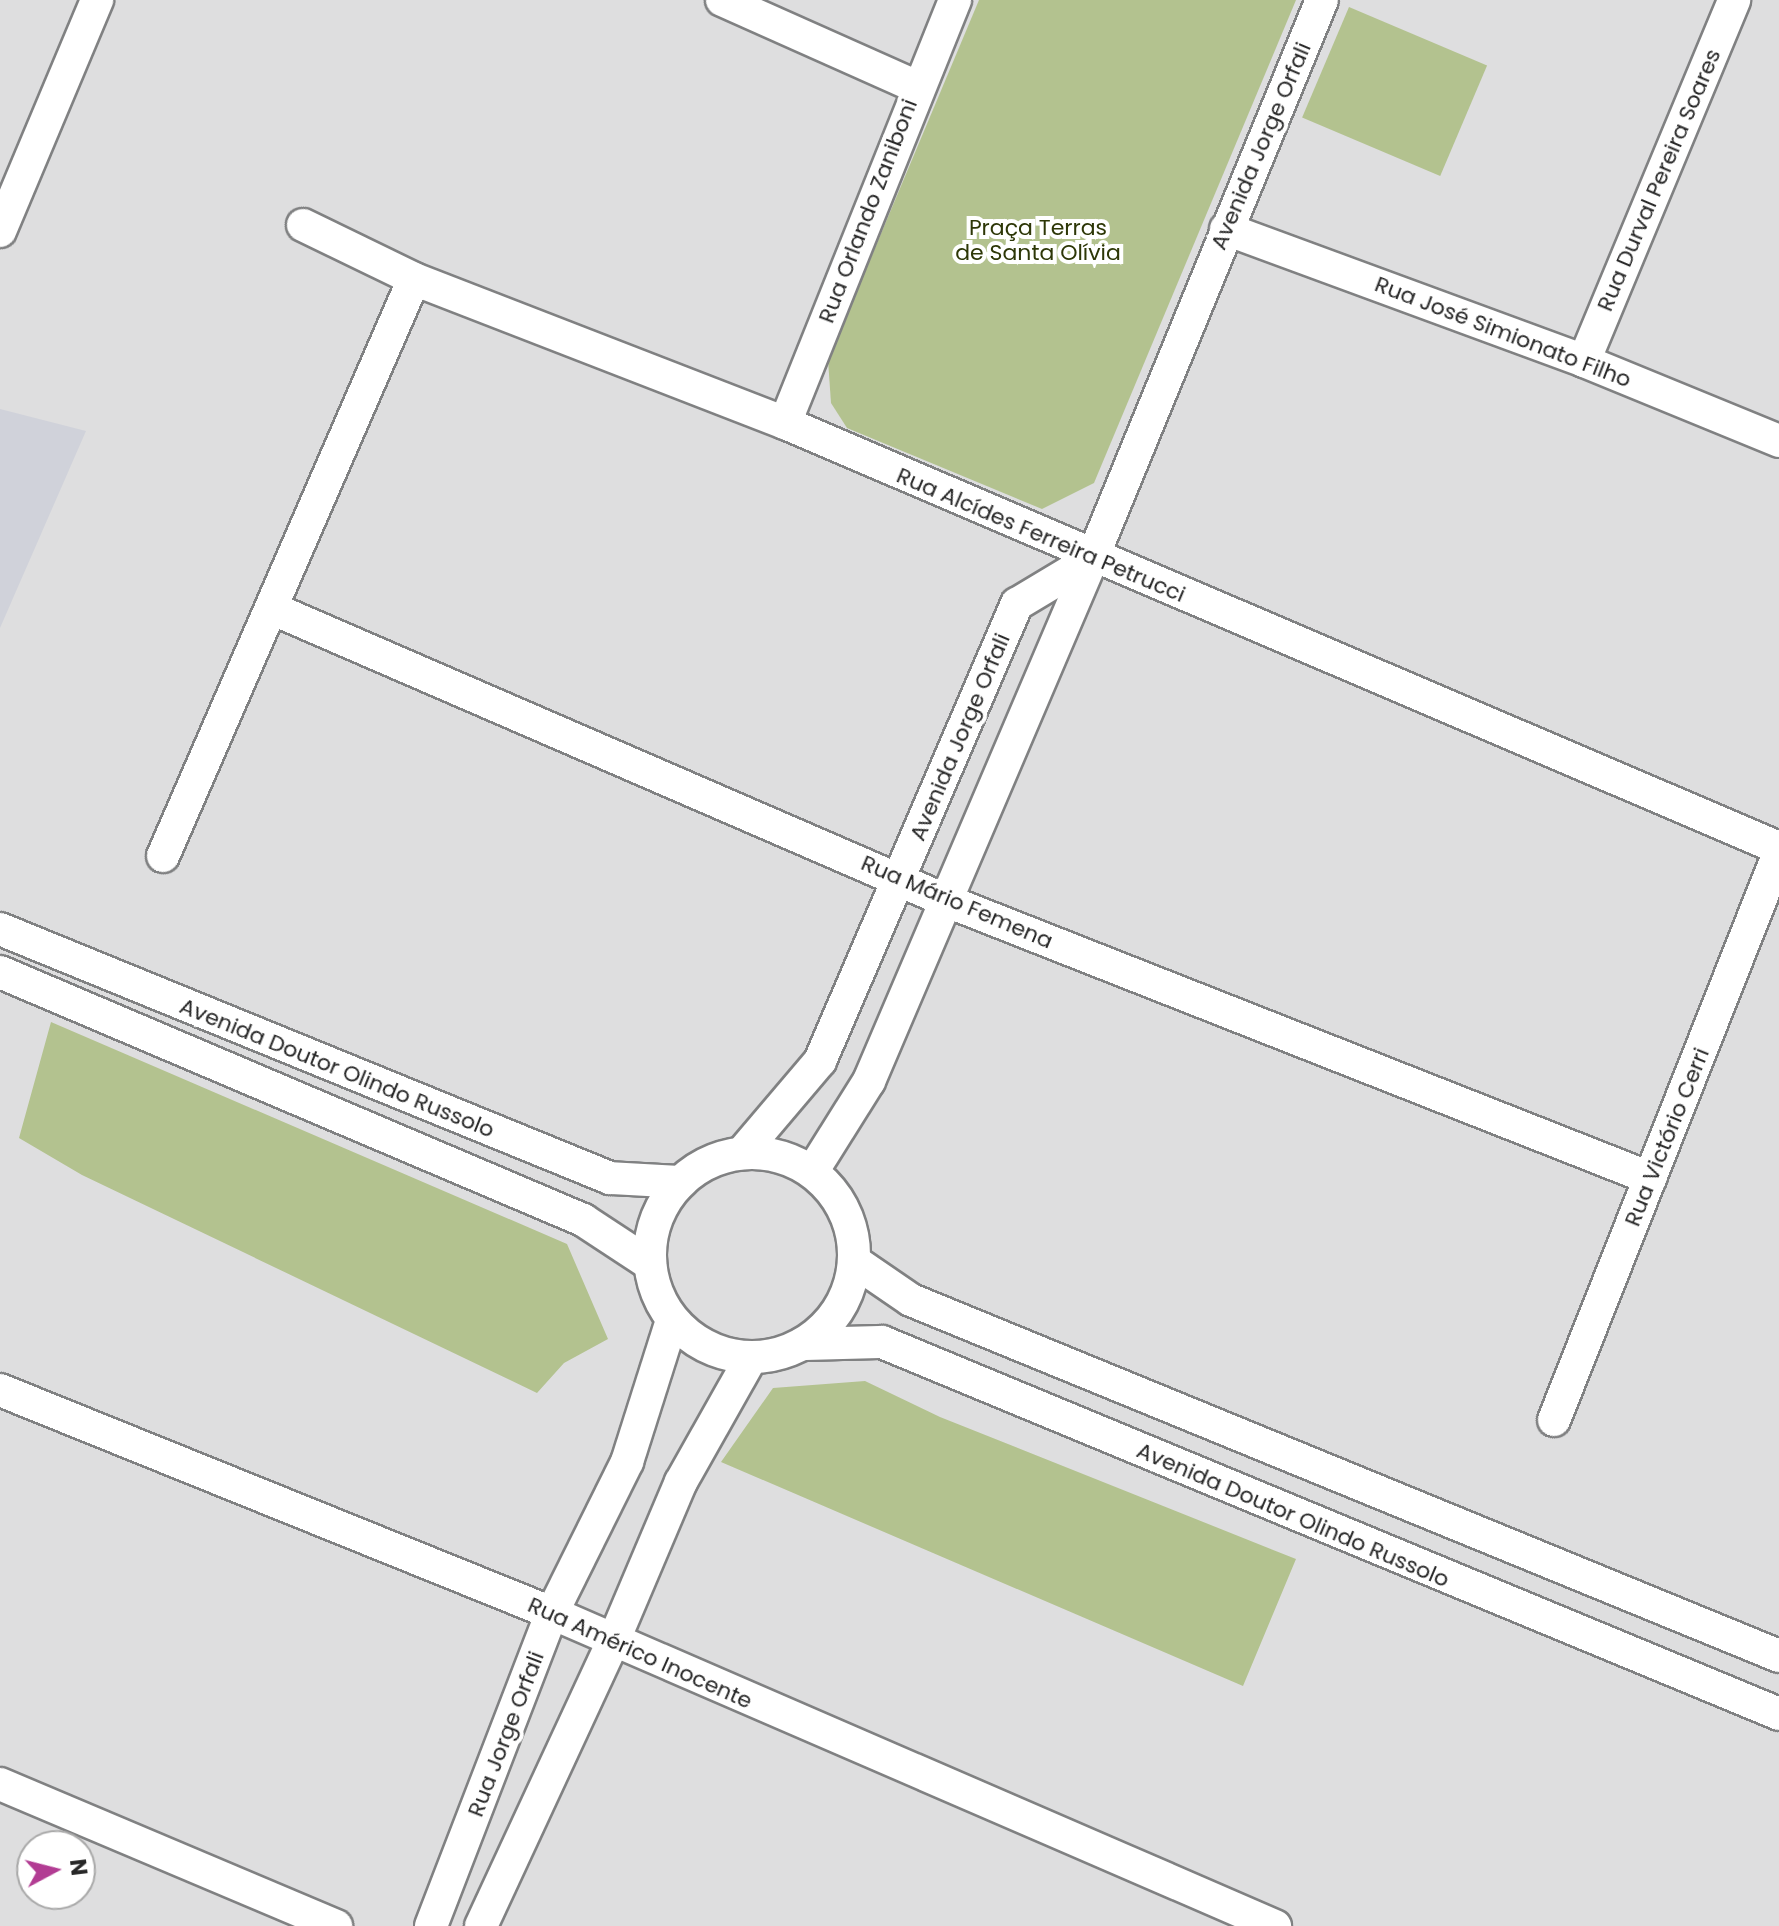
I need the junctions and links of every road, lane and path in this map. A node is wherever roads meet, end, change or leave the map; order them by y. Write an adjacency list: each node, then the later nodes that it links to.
1 (97, 0): 9 (street)
2 (722, 0): 6 (street)
3 (955, 0): 6 (street, Rua Orlando Zaniboni)
4 (1322, 0): 8 (street, Avenida Jorge Orfali)
5 (1734, 0): 11 (street, Rua Durval Pereira Soares)
6 (917, 87): 12 (street, Rua Orlando Zaniboni)
7 (303, 225): 10 (street, Rua Alcídes Ferreira Petrucci)
8 (1226, 229): 11 (street, Rua José Simionato Filho); 14 (street, Avenida Jorge Orfali)
9 (0, 231)
10 (414, 279): 12 (street, Rua Alcídes Ferreira Petrucci); 15 (street)
11 (1584, 361): 13 (street, Rua José Simionato Filho)
12 (785, 423): 14 (street, Rua Alcídes Ferreira Petrucci)
13 (1779, 441)
14 (1092, 559): 16 (street, Rua Alcídes Ferreira Petrucci); 18 (street, Avenida Jorge Orfali); 19 (street, Avenida Jorge Orfali)
15 (271, 608): 17 (street); 18 (street, Rua Mário Femena)
16 (1779, 851): 24 (street, Rua Victório Cerri)
17 (163, 856)
18 (899, 878): 19 (street, Rua Mário Femena); 22 (street, Avenida Jorge Orfali)
19 (947, 901): 23 (street, Avenida Jorge Orfali); 24 (street, Rua Mário Femena)
20 (0, 929): 25 (street, Avenida Doutor Olindo Russolo)
21 (0, 972): 27 (street, Avenida Doutor Olindo Russolo)
22 (742, 1153): 23 (street); 25 (street)
23 (812, 1172): 26 (street)
24 (1650, 1178): 32 (street, Rua Victório Cerri)
25 (681, 1182): 27 (street)
26 (854, 1261): 29 (street); 34 (street)
27 (650, 1264): 28 (street)
28 (672, 1320): 30 (street); 33 (street, Rua Jorge Orfali)
29 (803, 1344): 30 (street); 37 (street, Avenida Doutor Olindo Russolo)
30 (751, 1358): 35 (street)
31 (0, 1390): 33 (street, Rua Américo Inocente)
32 (1554, 1420)
33 (552, 1613): 35 (street, Rua Américo Inocente); 42 (street, Rua Jorge Orfali)
34 (1723, 1633): 36 (street); 37 (street)
35 (613, 1642): 43 (street); 44 (street, Rua Américo Inocente)
36 (1770, 1652): 38 (street)
37 (1705, 1682): 38 (street, Avenida Doutor Olindo Russolo)
38 (1741, 1698): 39 (street, Avenida Doutor Olindo Russolo)
39 (1779, 1714)
40 (0, 1784): 41 (street)
41 (336, 1926)
42 (431, 1926)
43 (481, 1926)
44 (1275, 1926)

